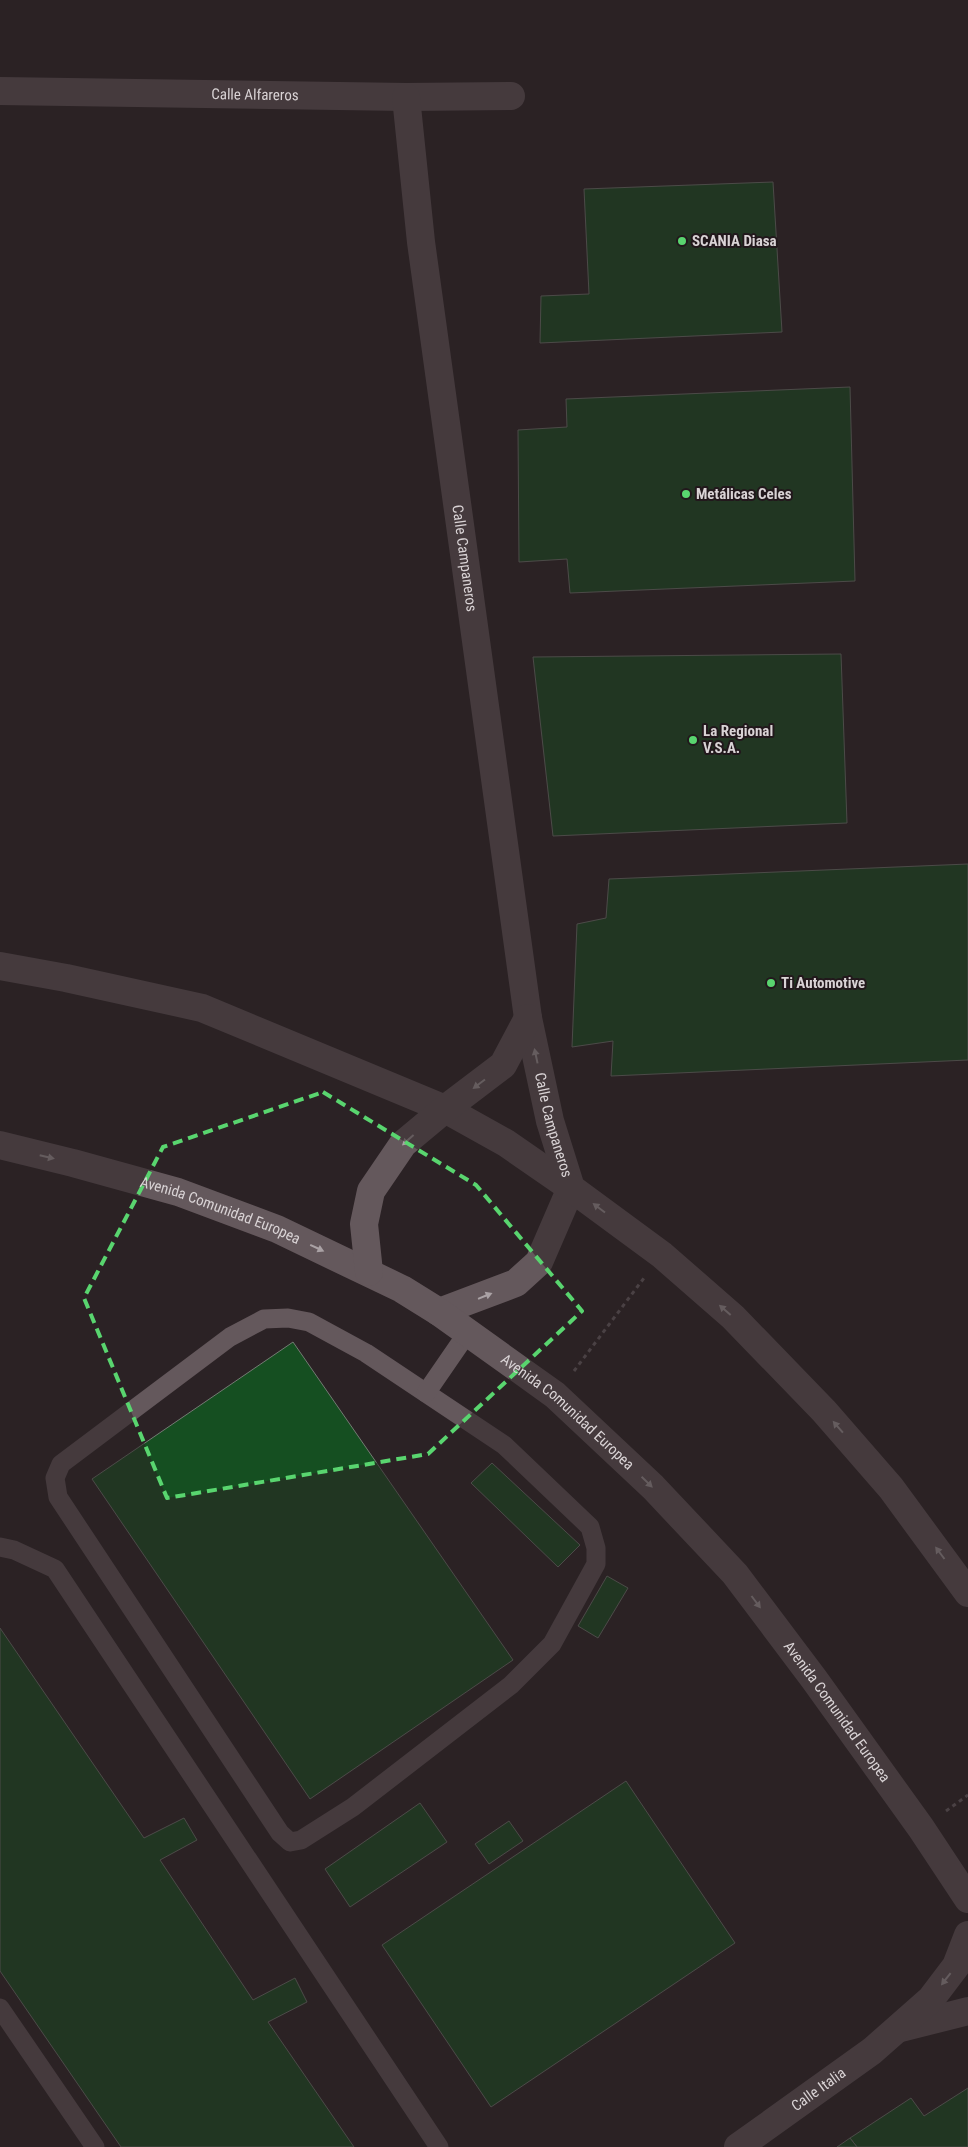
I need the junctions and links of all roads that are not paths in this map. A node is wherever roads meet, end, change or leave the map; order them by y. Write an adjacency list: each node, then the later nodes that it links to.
1 (0, 90): 3 (street, Calle Alfareros)
2 (511, 96): 3 (street, Calle Alfareros)
3 (406, 97): 5 (street, Calle Campaneros)
4 (0, 966): 6 (street)
5 (528, 1018): 6 (street, one-way to 6); 8 (street, Calle Campaneros, one-way to 5)
6 (445, 1109): 8 (street); 9 (street, one-way to 9)
7 (0, 1145): 9 (street, Avenida Comunidad Europea, one-way to 9)
8 (571, 1188): 10 (street, Calle Campaneros, one-way to 8); 14 (street, one-way to 8)
9 (369, 1272): 10 (street, Avenida Comunidad Europea)
10 (439, 1312): 11 (street, Avenida Comunidad Europea)
11 (468, 1332): 12 (lane); 15 (street, Avenida Comunidad Europea, one-way to 15)
12 (426, 1393): 12 (lane)
13 (0, 1547): 21 (lane)
14 (968, 1593)
15 (968, 1900)
16 (968, 1935): 19 (street, Calle Italia, one-way to 19)
17 (0, 2008): 20 (lane)
18 (968, 2011): 19 (street, Calle Italia)
19 (895, 2030): 22 (street, Calle Italia)
20 (95, 2147)
21 (439, 2147)
22 (738, 2147)

